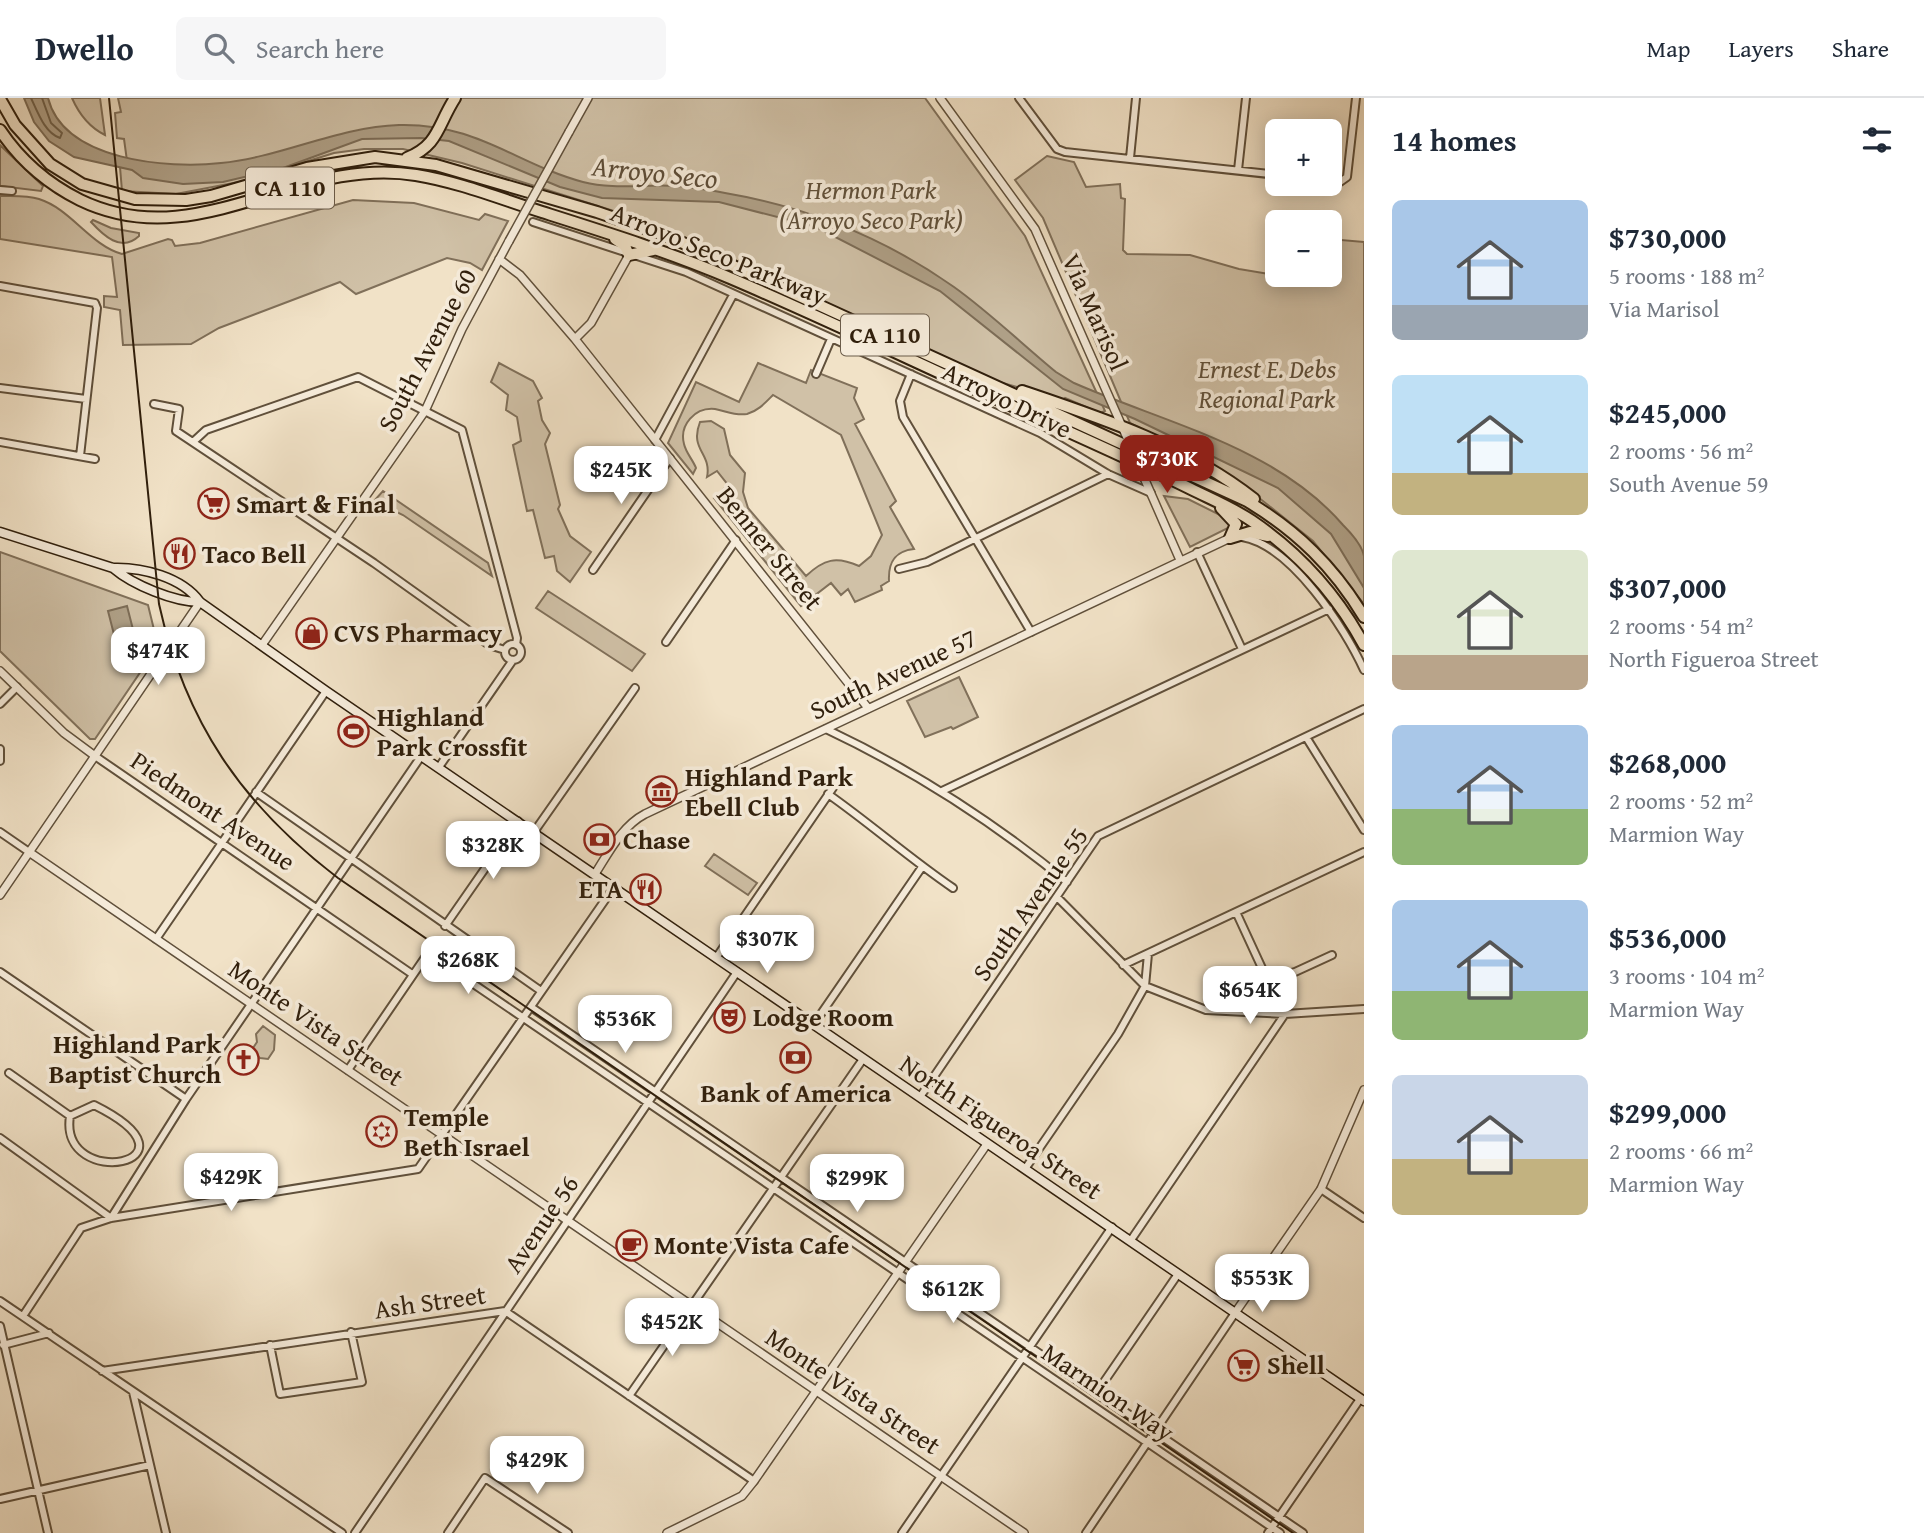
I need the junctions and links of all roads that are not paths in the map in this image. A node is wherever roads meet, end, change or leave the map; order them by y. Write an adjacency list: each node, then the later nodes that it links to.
1 (588, 98): 23 (street, South Avenue 60, bridge)
2 (940, 98): 35 (street, Via Marisol)
3 (1019, 98): 11 (street)
4 (1136, 98): 11 (street)
5 (1246, 98): 13 (street)
6 (1356, 98): 16 (street)
7 (0, 99): 12 (highway, Arroyo Seco Parkway / CA 110)
8 (451, 104): 10 (highway)
9 (0, 130): 20 (highway, Arroyo Seco Parkway / CA 110)
10 (429, 146): 12 (highway); 14 (highway)
11 (1130, 158): 13 (street)
12 (405, 160): 14 (highway, Arroyo Seco Parkway / CA 110)
13 (1238, 170): 15 (street)
14 (460, 172): 30 (highway, Arroyo Seco Parkway / CA 110)
15 (1265, 173)
16 (1342, 181)
17 (0, 190): 18 (street)
18 (12, 191)
19 (533, 222): 22 (street, Arroyo Drive)
20 (604, 232): 21 (highway, Arroyo Seco Parkway / CA 110); 22 (highway)
21 (657, 250): 22 (highway); 44 (highway, Arroyo Seco Parkway / CA 110)
22 (629, 255): 25 (street, Arroyo Drive); 27 (street)
23 (499, 259): 27 (street, Benner Street); 34 (street, South Avenue 60)
24 (0, 286): 32 (street)
25 (733, 295): 26 (street, Arroyo Drive); 36 (street)
26 (831, 339): 28 (street); 29 (street, Arroyo Drive)
27 (575, 340): 36 (street, Benner Street)
28 (816, 374)
29 (911, 374): 42 (street, Arroyo Drive); 49 (street)
30 (999, 387): 35 (highway); 45 (highway, Arroyo Seco Parkway / CA 110)
31 (0, 388): 32 (street)
32 (86, 399): 39 (street)
33 (154, 404): 38 (street)
34 (425, 411): 38 (street); 48 (street, South Avenue 60); 63 (street)
35 (1122, 427): 43 (street, Via Marisol, bridge); 45 (highway)
36 (655, 440): 40 (street, Benner Street)
37 (0, 442): 39 (street)
38 (193, 442): 48 (street)
39 (80, 456): 41 (street)
40 (670, 458): 51 (street, Benner Street); 56 (street)
41 (95, 459)
42 (1108, 474): 43 (street, Arroyo Drive); 49 (street)
43 (1151, 494): 53 (street, Via Marisol)
44 (1212, 499): 47 (highway, Arroyo Seco Parkway / CA 110); 50 (highway)
45 (1277, 519): 59 (highway, Arroyo Seco Parkway / CA 110)
46 (0, 532): 54 (main road, North Figueroa Street)
47 (1272, 537): 50 (highway); 64 (highway, Arroyo Seco Parkway / CA 110)
48 (337, 538): 62 (street, South Avenue 60); 66 (street)
49 (975, 538): 55 (street); 60 (street)
50 (1230, 538): 52 (street, South Avenue 57); 58 (street)
51 (736, 540): 61 (street); 74 (street, Benner Street)
52 (1197, 552): 53 (street, South Avenue 57); 65 (street)
53 (1180, 560): 60 (street, South Avenue 57)
54 (113, 569): 57 (main road, North Figueroa Street); 57 (main road, North Figueroa Street)
55 (899, 569)
56 (593, 570)
57 (200, 602): 62 (main road, North Figueroa Street); 80 (street)
58 (1329, 609): 65 (street); 68 (street)
59 (1364, 617)
60 (1031, 632): 74 (street, South Avenue 57)
61 (666, 642)
62 (262, 645): 72 (main road, North Figueroa Street)
63 (516, 645): 66 (street); 67 (street)
64 (1364, 645)
65 (1242, 649): 85 (street)
66 (505, 650): 67 (street)
67 (513, 660): 82 (street)
68 (1364, 670)
69 (0, 671): 70 (street, Piedmont Avenue)
70 (17, 687): 73 (street); 80 (street, Piedmont Avenue)
71 (635, 688): 90 (street)
72 (326, 691): 79 (main road, North Figueroa Street); 84 (street)
73 (0, 704)
74 (868, 708): 76 (street, South Avenue 57)
75 (1364, 709): 77 (street, South Avenue 55)
76 (826, 729): 85 (street); 96 (street, South Avenue 57)
77 (1306, 737): 88 (street); 97 (street, South Avenue 55)
78 (0, 749): 81 (street)
79 (422, 755): 82 (main road, North Figueroa Street); 94 (street)
80 (94, 756): 91 (street, Piedmont Avenue); 92 (street)
81 (0, 761)
82 (439, 766): 87 (main road, North Figueroa Street)
83 (839, 779): 86 (street)
84 (256, 792): 91 (street); 94 (street)
85 (942, 792): 97 (street)
86 (828, 794): 95 (street); 108 (street)
87 (518, 821): 90 (main road, North Figueroa Street); 104 (street)
88 (1364, 830)
89 (0, 832): 92 (street, Monte Vista Street)
90 (534, 832): 96 (main road, North Figueroa Street)
91 (221, 843): 102 (street, Piedmont Avenue); 105 (street)
92 (29, 852): 100 (street); 105 (street, Monte Vista Street)
93 (1364, 852): 103 (street)
94 (351, 860): 102 (street); 104 (street)
95 (922, 867): 99 (street); 120 (street)
96 (595, 874): 98 (main road, North Figueroa Street)
97 (1066, 882): 101 (street, South Avenue 55)
98 (614, 887): 108 (main road, North Figueroa Street); 114 (street)
99 (953, 888)
100 (0, 895)
101 (1057, 897): 109 (street); 126 (street, South Avenue 55)
102 (317, 908): 112 (street, Piedmont Avenue); 115 (street)
103 (1237, 914): 106 (street); 107 (street)
104 (445, 926): 114 (street)
105 (156, 939): 115 (street, Monte Vista Street)
106 (1149, 954): 109 (street); 113 (street)
107 (1332, 955)
108 (716, 958): 111 (main road, North Figueroa Street)
109 (1123, 965): 113 (street)
110 (0, 972): 127 (street)
111 (737, 972): 120 (main road, North Figueroa Street); 125 (street, Avenue 56)
112 (412, 974): 119 (street, Marmion Way); 122 (street)
113 (1145, 986): 118 (street); 135 (street)
114 (541, 991): 116 (street)
115 (251, 1005): 122 (street, Monte Vista Street); 127 (street)
116 (531, 1007): 119 (street); 125 (street, Marmion Way)
117 (1364, 1009): 118 (street)
118 (1285, 1014): 143 (street)
119 (523, 1017): 128 (street, Marmion Way); 130 (street)
120 (814, 1024): 121 (main road, North Figueroa Street)
121 (863, 1059): 126 (main road, North Figueroa Street); 136 (street)
122 (348, 1070): 130 (street, Monte Vista Street)
123 (9, 1073): 129 (street)
124 (1364, 1090): 138 (street)
125 (655, 1093): 128 (street, Avenue 56); 136 (street, Marmion Way)
126 (920, 1097): 132 (main road, North Figueroa Street)
127 (186, 1099): 134 (street)
128 (649, 1102): 137 (street, Marmion Way); 141 (street, Avenue 56)
129 (70, 1116): 133 (street); 133 (street)
130 (443, 1135): 139 (street); 141 (street, Monte Vista Street)
131 (0, 1138): 139 (street)
132 (987, 1144): 135 (main road, North Figueroa Street); 144 (street)
133 (137, 1154): 134 (street)
134 (147, 1160): 139 (street)
135 (1024, 1169): 142 (main road, North Figueroa Street)
136 (780, 1177): 137 (street); 144 (street, Marmion Way)
137 (774, 1187): 145 (street, Marmion Way); 148 (street)
138 (1321, 1189): 140 (street); 150 (street)
139 (111, 1218): 151 (street)
140 (1364, 1218)
141 (567, 1220): 148 (street, Monte Vista Street); 149 (street, Avenue 56)
142 (1112, 1227): 143 (main road, North Figueroa Street); 157 (street)
143 (1131, 1240): 146 (main road, North Figueroa Street)
144 (904, 1262): 145 (street); 157 (street, Marmion Way)
145 (898, 1272): 158 (street, Marmion Way); 161 (street)
146 (1178, 1274): 150 (main road, North Figueroa Street); 162 (street)
147 (0, 1300): 151 (street)
148 (691, 1305): 161 (street, Monte Vista Street); 163 (street)
149 (505, 1311): 153 (street, Ash Street); 163 (street, Ash Street); 177 (street, Avenue 56)
150 (1235, 1313): 164 (main road, North Figueroa Street); 165 (street)
151 (23, 1316): 154 (street)
152 (0, 1326): 155 (street)
153 (351, 1332): 156 (street, Ash Street); 156 (street)
154 (49, 1333): 155 (street); 159 (street)
155 (2, 1345): 170 (street)
156 (270, 1345): 159 (street, Ash Street)
157 (1030, 1347): 158 (street); 162 (street, Marmion Way)
158 (1022, 1358): 166 (street, Marmion Way); 168 (street)
159 (102, 1371): 160 (street)
160 (133, 1392): 167 (street); 176 (street)
161 (817, 1392): 168 (street, Monte Vista Street); 169 (street)
162 (1097, 1392): 165 (street, Marmion Way)
163 (629, 1396): 169 (street, Ash Street)
164 (1362, 1400): 172 (street)
165 (1154, 1432): 166 (street); 172 (street, Marmion Way)
166 (1148, 1442): 173 (street, Marmion Way); 183 (street)
167 (150, 1465): 170 (street); 175 (street)
168 (941, 1476): 181 (street); 182 (street, Monte Vista Street)
169 (754, 1481): 180 (street)
170 (37, 1490): 171 (street); 174 (street)
171 (0, 1499)
172 (1279, 1517): 173 (street); 185 (street, Marmion Way)
173 (1270, 1530): 184 (street, Marmion Way)
174 (48, 1533)
175 (166, 1533)
176 (342, 1533)
177 (355, 1533)
178 (448, 1533): 179 (street)
179 (568, 1533)
180 (667, 1533)
181 (902, 1533)
182 (1024, 1533)
183 (1086, 1533)
184 (1280, 1533)
185 (1303, 1533)

